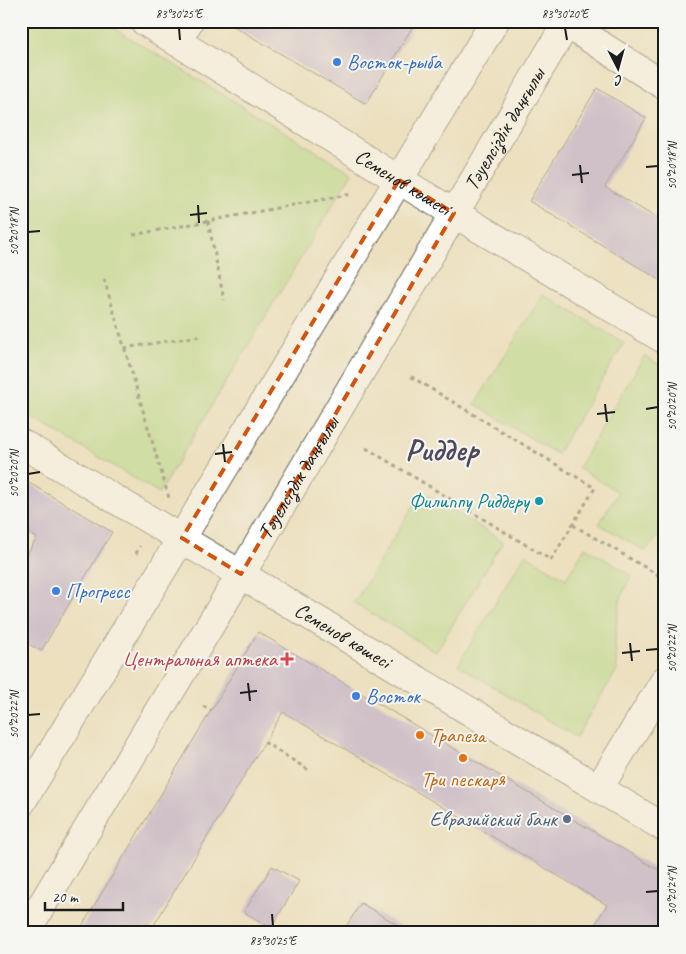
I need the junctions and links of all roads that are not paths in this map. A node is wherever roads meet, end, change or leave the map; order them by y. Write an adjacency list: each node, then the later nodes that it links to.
1 (144, 21): 4 (street, Семенов көшесі)
2 (495, 21): 6 (street)
3 (567, 23): 5 (street); 7 (street, Тәуелсіздік даңғылы)
4 (183, 31): 6 (street, Семенов көшесі)
5 (665, 86)
6 (399, 180): 7 (street, Семенов көшесі); 10 (street)
7 (454, 213): 8 (street, Семенов көшесі); 11 (street, Тәуелсіздік даңғылы)
8 (665, 340)
9 (21, 442): 10 (street, Семенов көшесі)
10 (182, 538): 11 (street, Семенов көшесі); 14 (street)
11 (241, 574): 13 (street, Семенов көшесі); 16 (street, Тәуелсіздік даңғылы)
12 (665, 680): 13 (street)
13 (599, 788): 15 (street, Семенов көшесі)
14 (21, 803)
15 (665, 828)
16 (24, 933)

